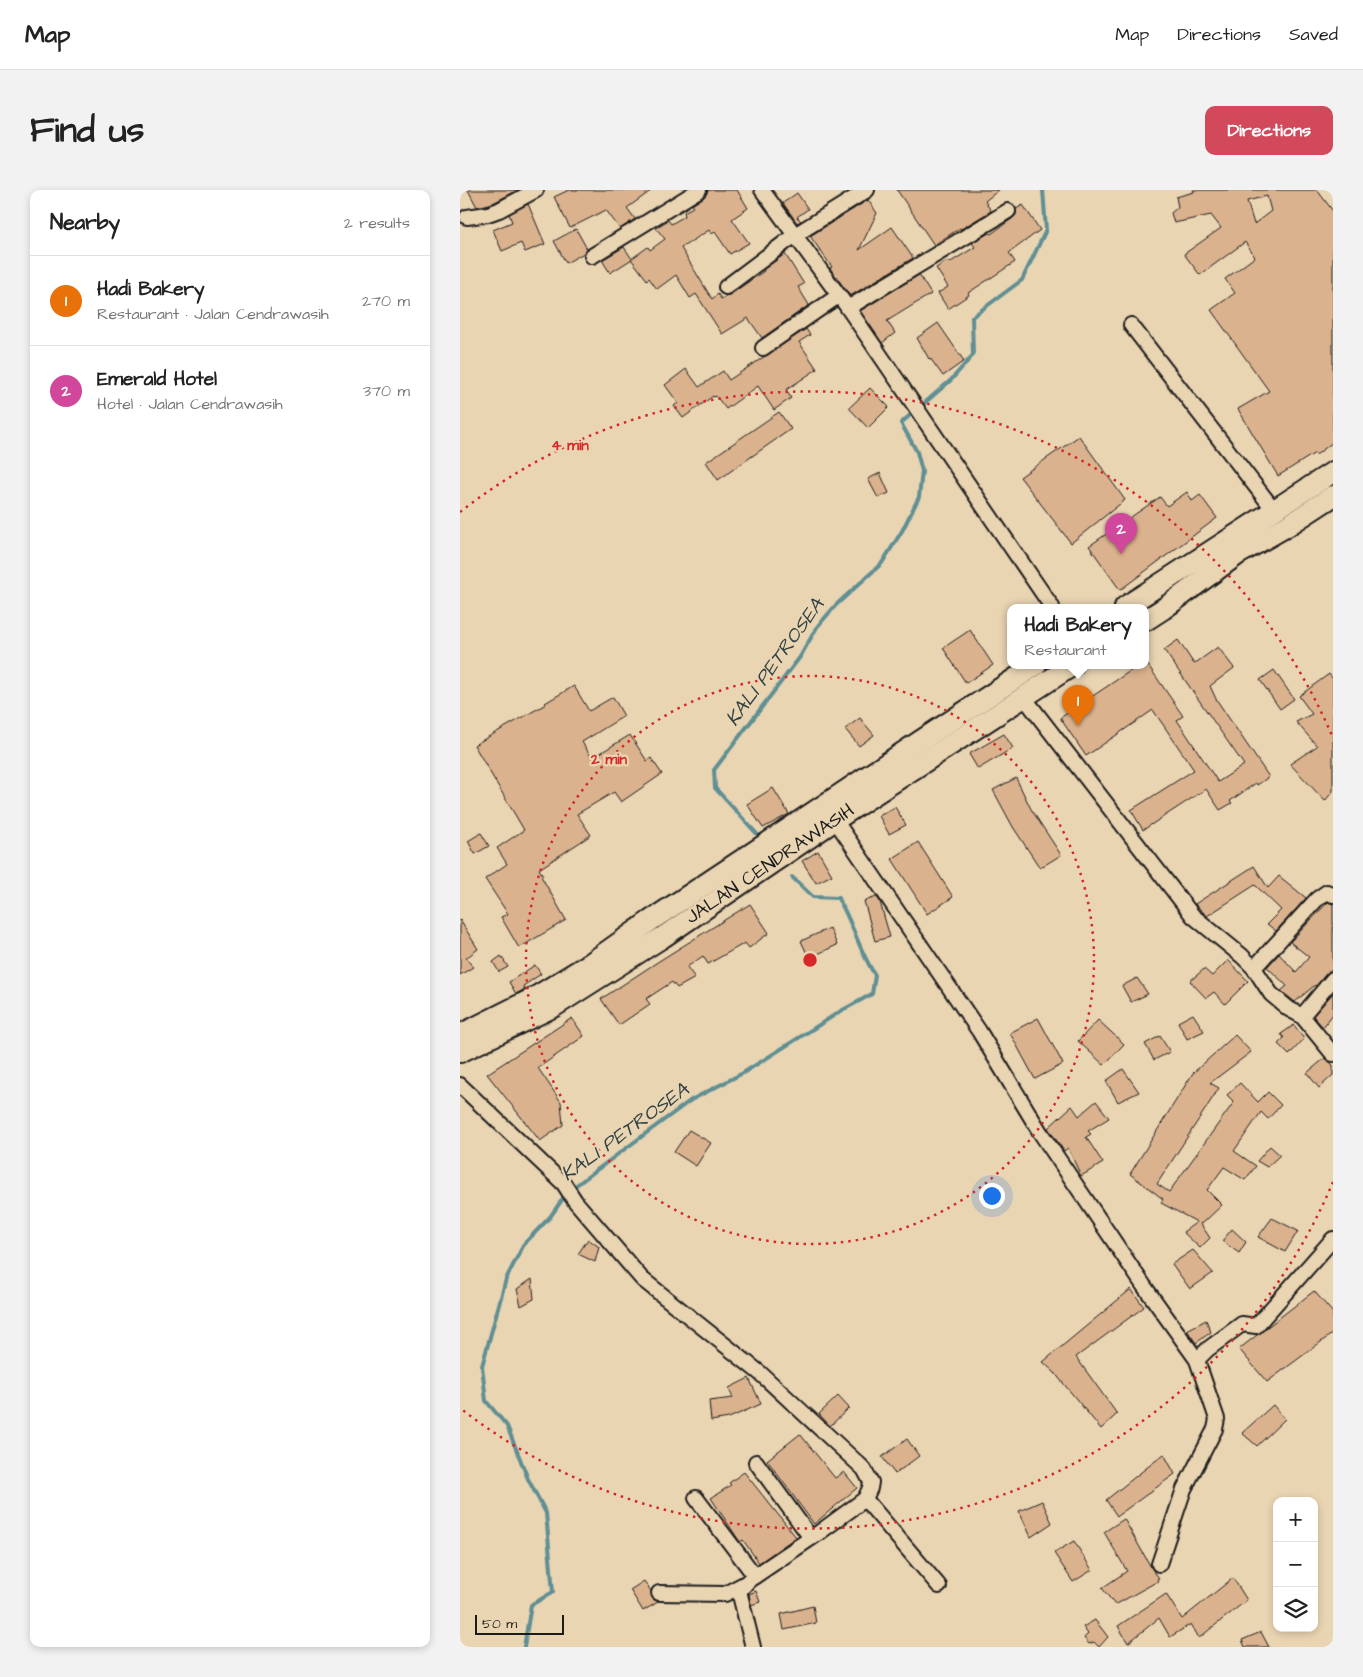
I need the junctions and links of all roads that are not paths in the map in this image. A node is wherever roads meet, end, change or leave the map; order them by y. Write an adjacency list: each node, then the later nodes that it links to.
1 (536, 190): 6 (street)
2 (699, 190): 8 (street)
3 (762, 190): 7 (street)
4 (867, 190): 7 (street)
5 (1008, 212): 11 (street)
6 (467, 216)
7 (795, 235): 9 (street); 10 (street)
8 (592, 256)
9 (726, 287)
10 (838, 296): 11 (street); 13 (street)
11 (848, 308): 17 (street)
12 (1131, 325): 16 (street)
13 (763, 348)
14 (1333, 472): 16 (main road)
15 (1333, 496): 19 (main road)
16 (1274, 510): 18 (main road)
17 (1050, 604)
18 (1130, 604)
19 (1149, 618)
20 (1030, 669): 28 (main road, JALAN CENDRAWASIH)
21 (1066, 669): 22 (main road, JALAN CENDRAWASIH)
22 (1022, 696): 23 (main road, JALAN CENDRAWASIH); 25 (street)
23 (835, 820): 29 (main road, JALAN CENDRAWASIH); 33 (street)
24 (1333, 895): 25 (street)
25 (1254, 968): 27 (street)
26 (1333, 979): 27 (street)
27 (1302, 1016): 30 (street)
28 (460, 1035)
29 (460, 1052)
30 (1333, 1054)
31 (460, 1085): 36 (street)
32 (1333, 1239): 33 (street)
33 (1197, 1360): 38 (street)
34 (756, 1462): 37 (street)
35 (696, 1498): 39 (street)
36 (865, 1499): 37 (street); 40 (street)
37 (811, 1538): 39 (street)
38 (1159, 1564)
39 (750, 1580): 41 (street); 42 (street)
40 (938, 1586)
41 (660, 1593)
42 (753, 1647)

